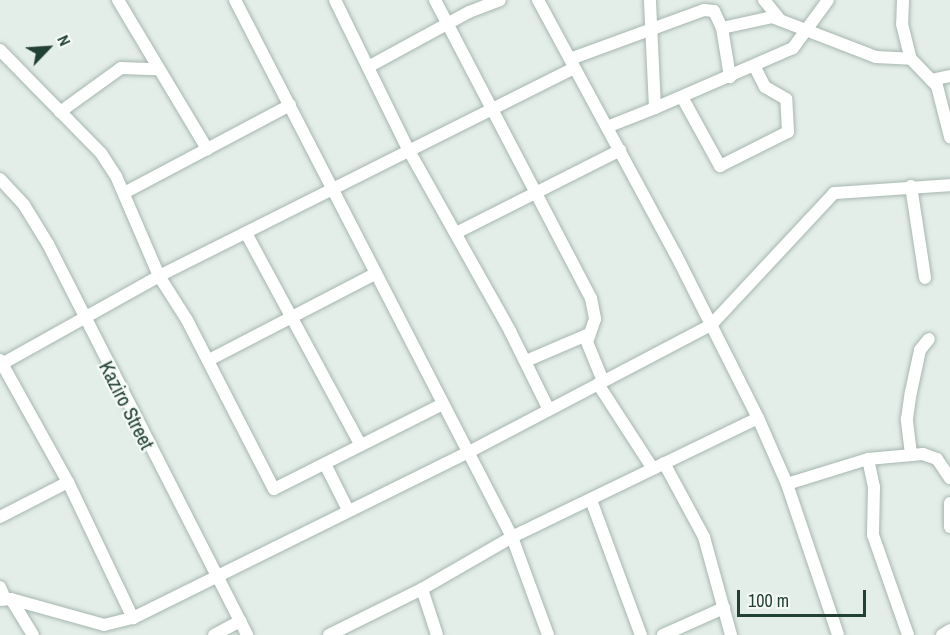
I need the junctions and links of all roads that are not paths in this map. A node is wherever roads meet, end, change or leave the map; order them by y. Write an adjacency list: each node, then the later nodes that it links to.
1 (118, 0): 21 (street)
2 (235, 0): 26 (street)
3 (335, 0): 19 (street)
4 (435, 0): 12 (street)
5 (500, 0): 12 (street)
6 (538, 0): 18 (street)
7 (650, 0): 14 (street)
8 (764, 0): 11 (street)
9 (903, 0): 17 (street)
10 (822, 3): 15 (street)
11 (780, 20): 13 (street); 15 (street)
12 (448, 24): 19 (street); 28 (street)
13 (722, 28): 14 (street); 23 (street)
14 (649, 29): 18 (street); 27 (street)
15 (806, 30): 17 (street); 20 (street)
16 (0, 50): 29 (street)
17 (911, 59): 24 (street)
18 (572, 63): 28 (street); 30 (street)
19 (368, 67): 33 (street)
20 (755, 67): 23 (street); 25 (street)
21 (156, 69): 29 (street); 32 (street)
22 (950, 76): 24 (street)
23 (730, 77): 25 (street)
24 (931, 80): 31 (street)
25 (682, 97): 27 (street)
26 (290, 105): 32 (street); 38 (street)
27 (655, 108): 30 (street)
28 (492, 110): 33 (street); 39 (street)
29 (60, 112): 40 (street)
30 (607, 127): 34 (street)
31 (950, 137)
32 (207, 149): 40 (street)
33 (408, 149): 38 (street); 42 (street)
34 (620, 150): 39 (street); 48 (street)
35 (0, 179): 47 (street, Kaziro Street)
36 (950, 185): 37 (street)
37 (911, 186): 45 (street); 48 (street)
38 (333, 190): 41 (street); 43 (street)
39 (535, 190): 42 (street); 49 (street)
40 (124, 193): 44 (street)
41 (246, 233): 44 (street); 46 (street)
42 (456, 233): 52 (street)
43 (375, 274): 46 (street); 55 (street)
44 (159, 276): 47 (street); 51 (street)
45 (924, 278)
46 (291, 318): 51 (street); 58 (street)
47 (84, 319): 53 (street); 73 (street, Kaziro Street)
48 (711, 326): 54 (street); 57 (street)
49 (587, 335): 52 (street); 54 (street)
50 (929, 339): 60 (street)
51 (209, 360): 62 (street)
52 (526, 361): 56 (street)
53 (1, 363): 65 (street)
54 (601, 383): 56 (street); 63 (street)
55 (441, 405): 58 (street); 59 (street)
56 (548, 408): 59 (street)
57 (758, 418): 63 (street); 66 (street)
58 (360, 444): 62 (street)
59 (467, 453): 69 (street); 72 (street)
60 (911, 454): 61 (street); 64 (street)
61 (868, 459): 66 (street); 93 (street)
62 (325, 464): 69 (street)
63 (659, 466): 67 (street); 77 (street)
64 (950, 478)
65 (68, 482): 70 (street); 78 (street)
66 (787, 484): 92 (street)
67 (591, 500): 72 (street); 89 (street)
68 (950, 503): 71 (street)
69 (348, 510): 73 (street)
70 (0, 518)
71 (950, 527)
72 (512, 537): 75 (street); 88 (street)
73 (216, 576): 78 (street); 79 (street, Kaziro Street)
74 (0, 587): 76 (street)
75 (422, 589): 86 (street); 87 (street)
76 (5, 599): 80 (street); 82 (street)
77 (724, 608): 90 (street); 91 (street)
78 (134, 618): 80 (street)
79 (240, 621): 84 (street); 85 (street, Kaziro Street)
80 (119, 622): 83 (street)
81 (950, 630): 94 (street)
82 (33, 635)
83 (117, 635)
84 (214, 635)
85 (247, 635)
86 (330, 635)
87 (437, 635)
88 (548, 635)
89 (641, 635)
90 (663, 635)
91 (731, 635)
92 (838, 635)
93 (909, 635)
94 (942, 635)

